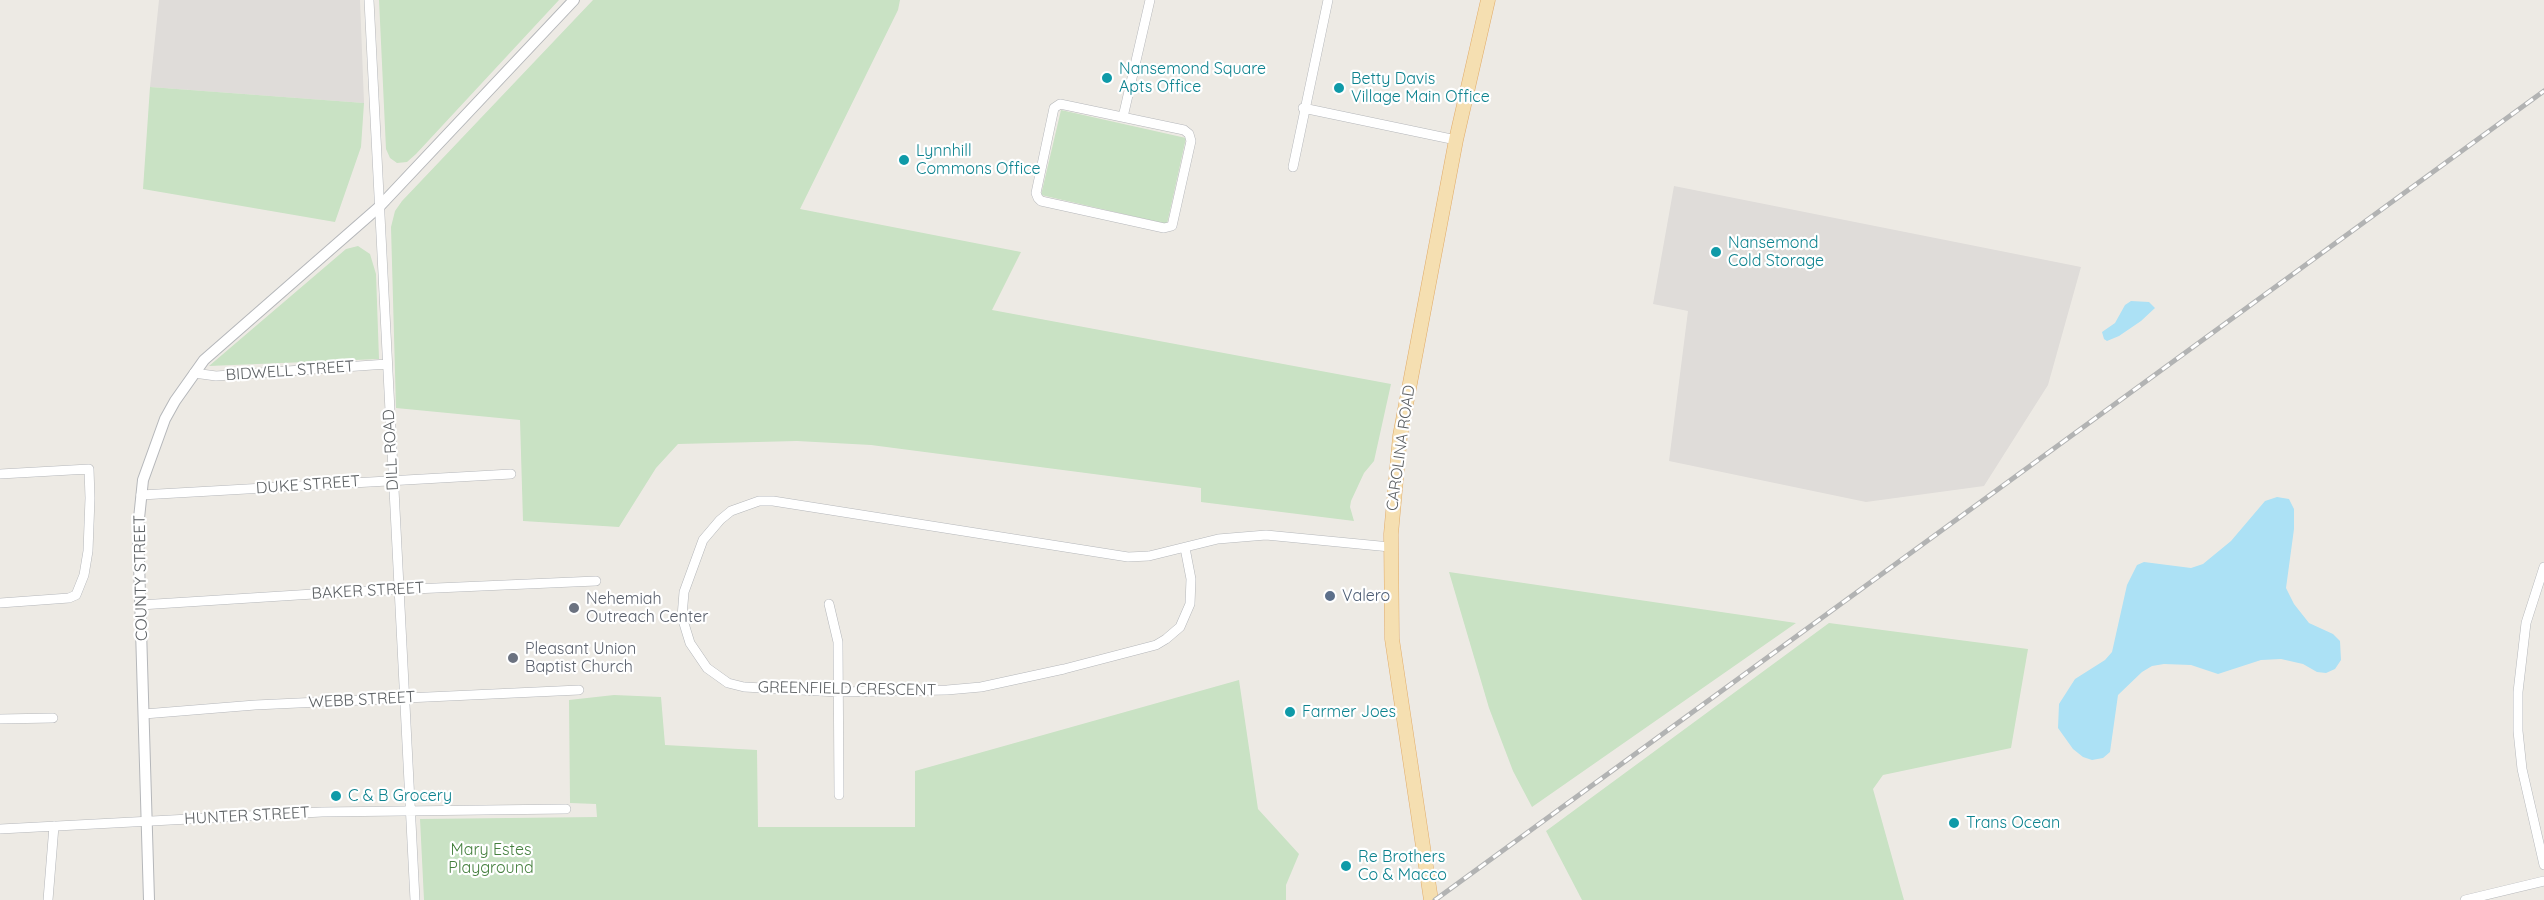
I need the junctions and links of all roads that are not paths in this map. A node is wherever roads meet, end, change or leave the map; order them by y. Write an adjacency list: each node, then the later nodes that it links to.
1 (369, 0): 10 (street, DILL ROAD)
2 (574, 0): 10 (street, COUNTY STREET)
3 (1150, 0): 7 (street)
4 (1328, 0): 6 (street)
5 (1488, 0): 8 (main road, CAROLINA ROAD)
6 (1304, 108): 8 (street); 9 (street)
7 (1123, 117): 7 (street)
8 (1456, 140): 17 (main road, CAROLINA ROAD)
9 (1293, 168)
10 (379, 207): 11 (street, DILL ROAD); 12 (street, COUNTY STREET)
11 (387, 364): 12 (street, BIDWELL STREET); 15 (street, DILL ROAD)
12 (194, 373): 16 (street, COUNTY STREET)
13 (0, 474): 22 (street)
14 (511, 474): 15 (street, DUKE STREET)
15 (392, 481): 16 (street, DUKE STREET); 21 (street, DILL ROAD)
16 (141, 495): 24 (street, COUNTY STREET)
17 (1390, 547): 18 (street, GREENFIELD CRESCENT); 42 (main road, CAROLINA ROAD)
18 (1185, 548): 26 (street, GREENFIELD CRESCENT); 26 (street, GREENFIELD CRESCENT)
19 (2544, 567): 37 (street)
20 (596, 581): 21 (street, BAKER STREET)
21 (398, 589): 24 (street, BAKER STREET); 27 (street, DILL ROAD)
22 (0, 603)
23 (829, 604): 26 (street)
24 (140, 605): 28 (street, COUNTY STREET)
25 (579, 690): 27 (street, WEBB STREET)
26 (838, 692): 31 (street)
27 (403, 698): 28 (street, WEBB STREET); 33 (street, DILL ROAD)
28 (144, 714): 34 (street, COUNTY STREET)
29 (53, 718): 30 (street)
30 (0, 719)
31 (839, 795)
32 (566, 809): 33 (street, HUNTER STREET)
33 (409, 811): 34 (street, HUNTER STREET); 41 (street, DILL ROAD)
34 (147, 821): 35 (street, HUNTER STREET); 40 (street, COUNTY STREET)
35 (54, 826): 36 (street, HUNTER STREET); 39 (street)
36 (0, 829)
37 (2544, 865)
38 (2544, 881): 43 (street)
39 (48, 900)
40 (149, 900)
41 (415, 900)
42 (1431, 900)
43 (2465, 900)

